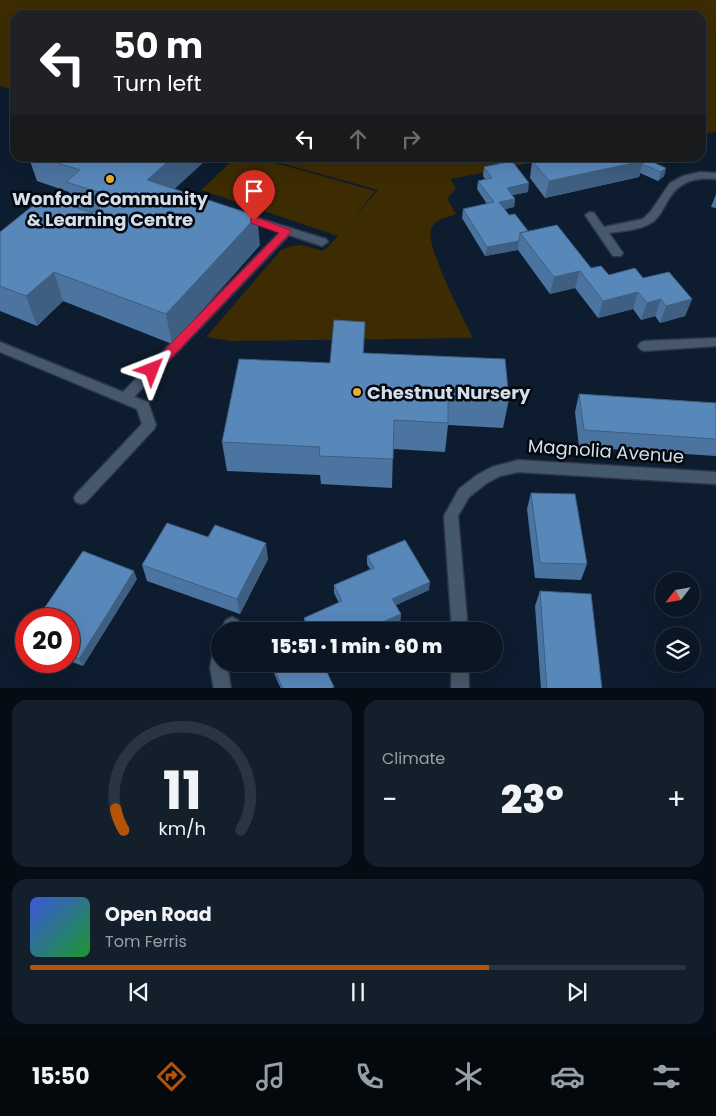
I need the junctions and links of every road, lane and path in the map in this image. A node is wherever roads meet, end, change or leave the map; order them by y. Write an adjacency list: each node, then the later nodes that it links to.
1 (716, 176): 5 (street)
2 (233, 213): 4 (street)
3 (590, 215): 5 (street)
4 (286, 232): 6 (street); 11 (street)
5 (604, 232): 7 (street)
6 (322, 242)
7 (617, 253)
8 (716, 342): 9 (street)
9 (644, 346)
10 (0, 347): 11 (street)
11 (125, 398): 13 (street)
12 (716, 478): 14 (street, Magnolia Avenue)
13 (81, 498)
14 (459, 622)
15 (219, 672): 17 (street)
16 (460, 672): 18 (street)
17 (223, 688)
18 (460, 688)

